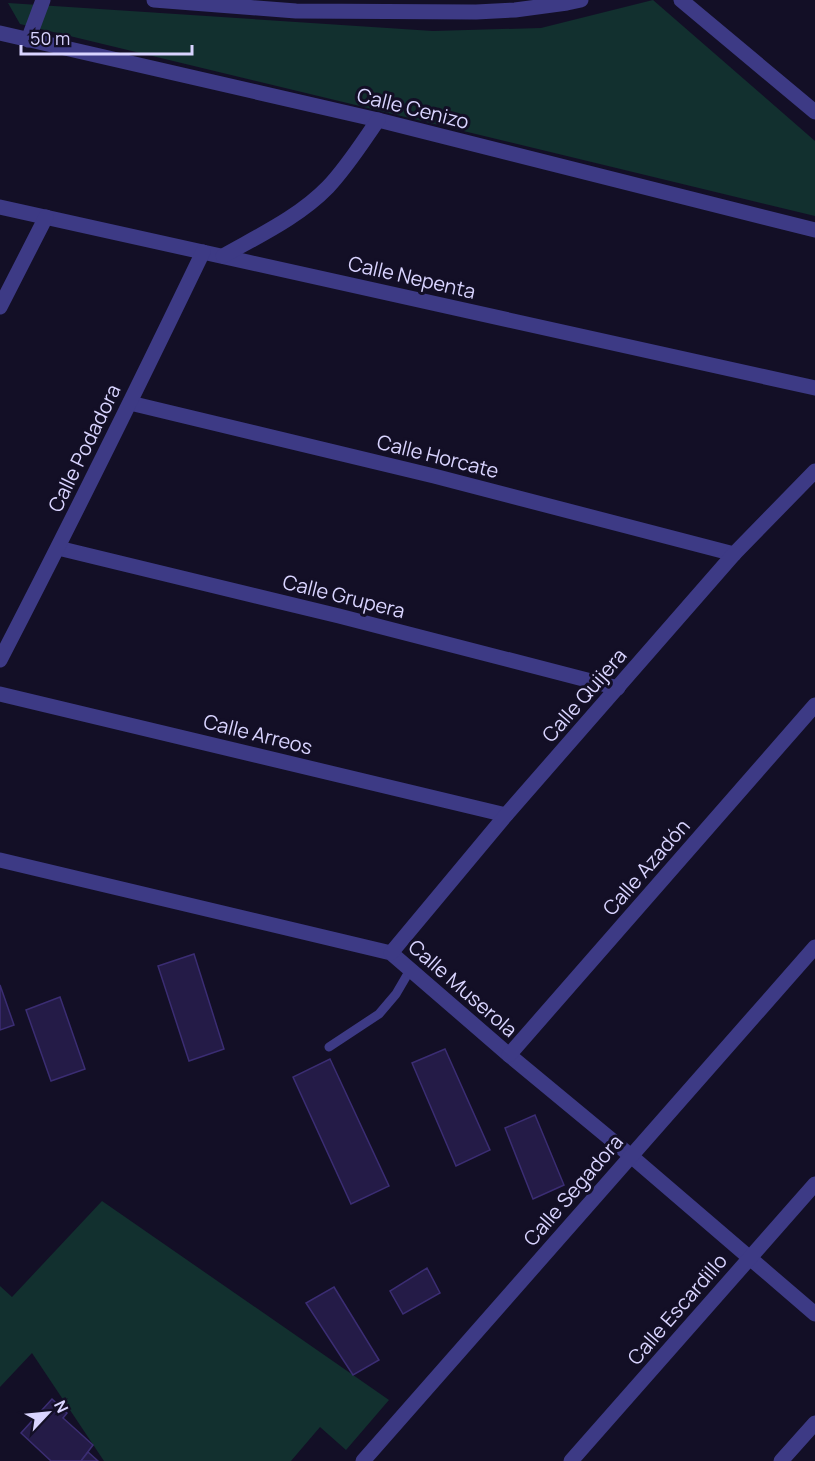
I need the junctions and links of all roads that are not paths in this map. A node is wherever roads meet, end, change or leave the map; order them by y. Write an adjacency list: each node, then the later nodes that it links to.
1 (43, 0): 6 (street)
2 (154, 0): 3 (street)
3 (581, 0)
4 (681, 0): 7 (street)
5 (0, 33): 6 (street, Calle Cenizo)
6 (28, 40): 8 (street, Calle Cenizo)
7 (815, 112)
8 (378, 120): 11 (street, Calle Cenizo); 13 (street)
9 (0, 207): 10 (street, Calle Nepenta)
10 (46, 217): 12 (street, Calle Nepenta); 14 (street)
11 (815, 230)
12 (203, 252): 13 (street, Calle Nepenta); 16 (street, Calle Podadora)
13 (223, 256): 15 (street, Calle Nepenta)
14 (0, 307)
15 (815, 388)
16 (130, 403): 18 (street, Calle Podadora); 19 (street, Calle Horcate)
17 (815, 471): 19 (street, Calle Quijera)
18 (58, 548): 20 (street, Calle Podadora); 21 (street, Calle Grupera)
19 (734, 554): 21 (street, Calle Quijera)
20 (0, 660)
21 (618, 688): 24 (street, Calle Quijera)
22 (0, 694): 24 (street, Calle Arreos)
23 (815, 705): 30 (street, Calle Azadón)
24 (506, 815): 27 (street, Calle Quijera)
25 (0, 860): 27 (street, Calle Muserola)
26 (815, 947): 31 (street, Calle Segadora)
27 (391, 952): 28 (street, Calle Muserola)
28 (410, 970): 29 (lane); 30 (street, Calle Muserola)
29 (329, 1047)
30 (509, 1055): 31 (street, Calle Muserola)
31 (631, 1156): 33 (street, Calle Muserola); 36 (street, Calle Segadora)
32 (815, 1184): 33 (street, Calle Escardillo)
33 (750, 1258): 34 (street, Calle Muserola); 37 (street, Calle Escardillo)
34 (815, 1314)
35 (815, 1423): 38 (street)
36 (363, 1461)
37 (571, 1461)
38 (781, 1461)

